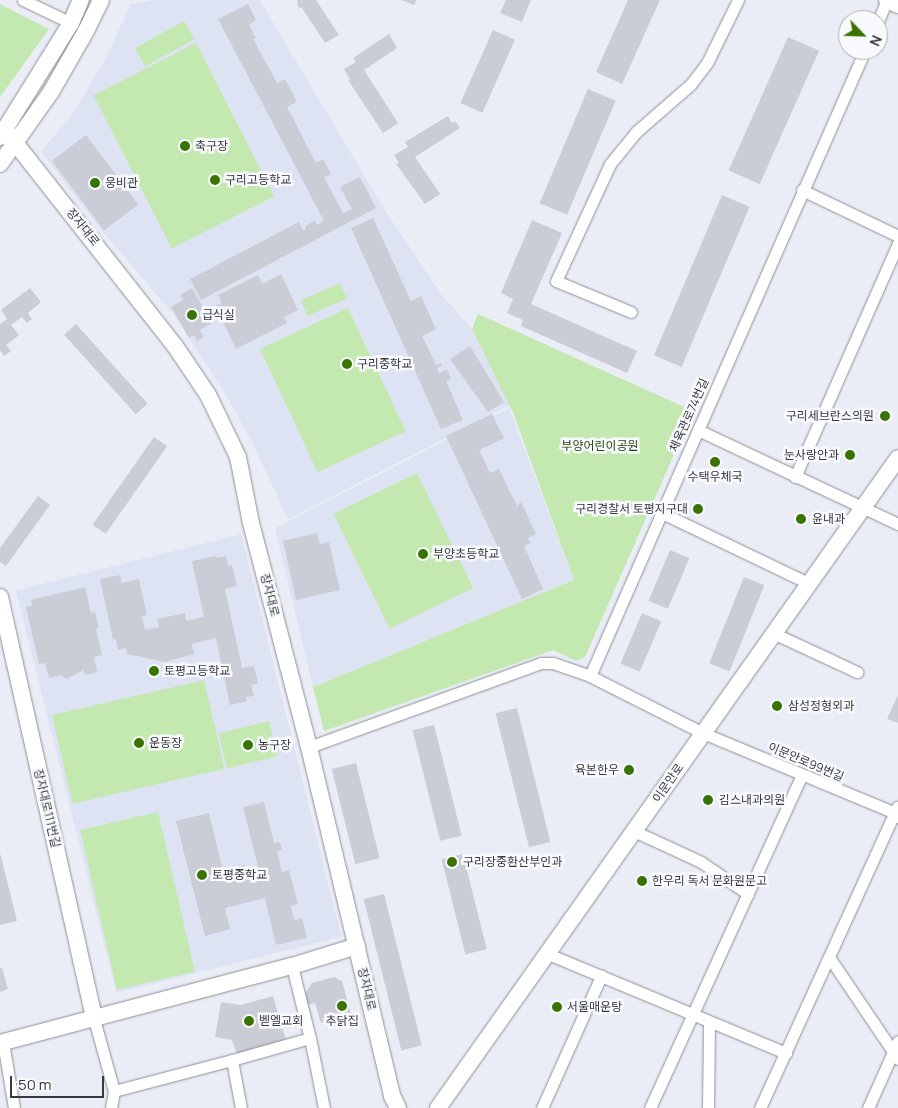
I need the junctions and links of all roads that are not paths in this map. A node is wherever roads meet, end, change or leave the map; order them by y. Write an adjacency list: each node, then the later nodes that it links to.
1 (23, 0): 6 (street)
2 (81, 0): 8 (street)
3 (100, 0): 10 (street)
4 (738, 0): 15 (street)
5 (887, 0): 7 (street)
6 (41, 4): 8 (street)
7 (898, 5)
8 (71, 23): 10 (street)
9 (860, 60): 12 (street, 체육관로74번길)
10 (6, 136): 11 (street); 28 (street, 장자대로)
11 (0, 164)
12 (802, 190): 13 (street); 16 (street, 체육관로74번길)
13 (898, 236)
14 (898, 243): 18 (street)
15 (631, 312)
16 (698, 430): 18 (street); 20 (street, 체육관로74번길)
17 (898, 458): 19 (street, 이문안로)
18 (795, 477): 19 (street)
19 (863, 508): 21 (street); 22 (street, 이문안로)
20 (662, 513): 22 (street); 26 (street, 체육관로74번길)
21 (898, 524)
22 (808, 583): 24 (street, 이문안로)
23 (0, 597): 39 (street, 장자대로111번길)
24 (773, 632): 25 (street); 27 (street, 이문안로)
25 (857, 672)
26 (590, 676): 27 (street); 28 (street)
27 (703, 733): 29 (street, 이문안로99번길); 31 (street, 이문안로)
28 (309, 747): 33 (street, 장자대로)
29 (802, 775): 30 (street, 이문안로99번길); 32 (street)
30 (897, 812): 35 (street)
31 (634, 831): 32 (street); 34 (street, 이문안로)
32 (748, 894): 38 (street)
33 (357, 946): 36 (street); 52 (street, 장자대로)
34 (548, 954): 37 (street); 53 (street, 이문안로)
35 (829, 957): 44 (street); 45 (street)
36 (292, 966): 39 (street); 41 (street)
37 (601, 976): 38 (street); 54 (street)
38 (693, 1015): 40 (street); 55 (street)
39 (94, 1019): 43 (street); 47 (street)
40 (709, 1022): 44 (street); 56 (street)
41 (310, 1038): 46 (street); 51 (street)
42 (898, 1040): 45 (street)
43 (2, 1043): 48 (street)
44 (786, 1053): 57 (street)
45 (895, 1056): 58 (street)
46 (232, 1060): 47 (street); 50 (street)
47 (114, 1090): 49 (street)
48 (14, 1108)
49 (111, 1108)
50 (241, 1108)
51 (324, 1108)
52 (398, 1108)
53 (438, 1108)
54 (542, 1108)
55 (650, 1108)
56 (708, 1108)
57 (760, 1108)
58 (868, 1108)

